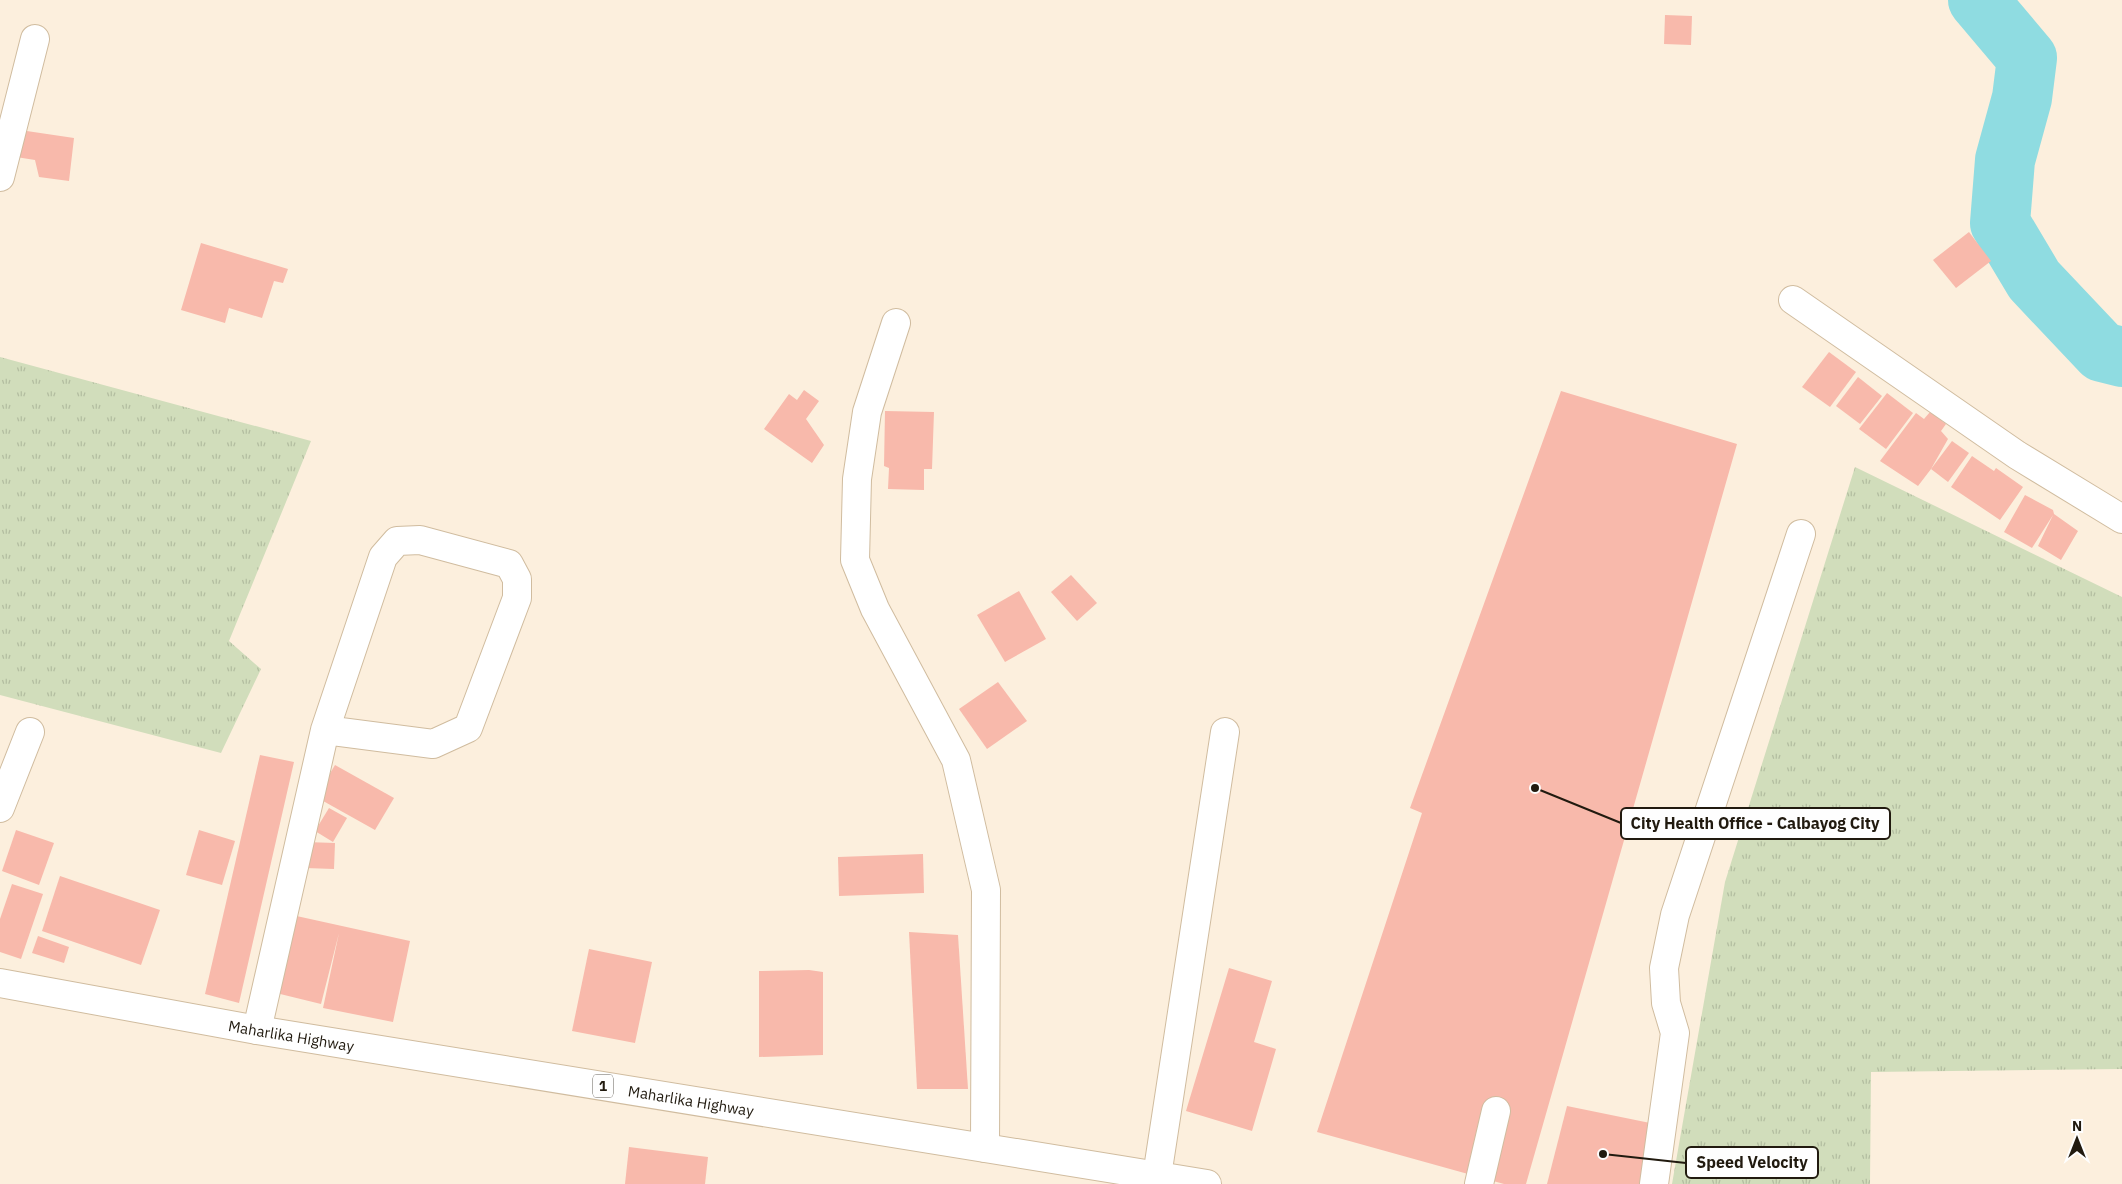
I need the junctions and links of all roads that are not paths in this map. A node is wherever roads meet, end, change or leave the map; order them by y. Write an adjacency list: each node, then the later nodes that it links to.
1 (35, 39): 2 (street)
2 (0, 177)
3 (1793, 300): 5 (street)
4 (896, 323): 14 (street)
5 (2122, 519)
6 (1801, 534): 18 (street)
7 (325, 730): 7 (street); 12 (street)
8 (30, 732): 10 (street)
9 (1225, 732): 15 (street)
10 (0, 808)
11 (0, 983): 12 (street, Maharlika Highway / 1)
12 (257, 1030): 14 (street, Maharlika Highway / 1)
13 (1496, 1111): 17 (street)
14 (985, 1148): 15 (street, Maharlika Highway / 1)
15 (1157, 1176): 16 (street, Maharlika Highway / 1)
16 (1207, 1184)
17 (1479, 1184)
18 (1654, 1184)

